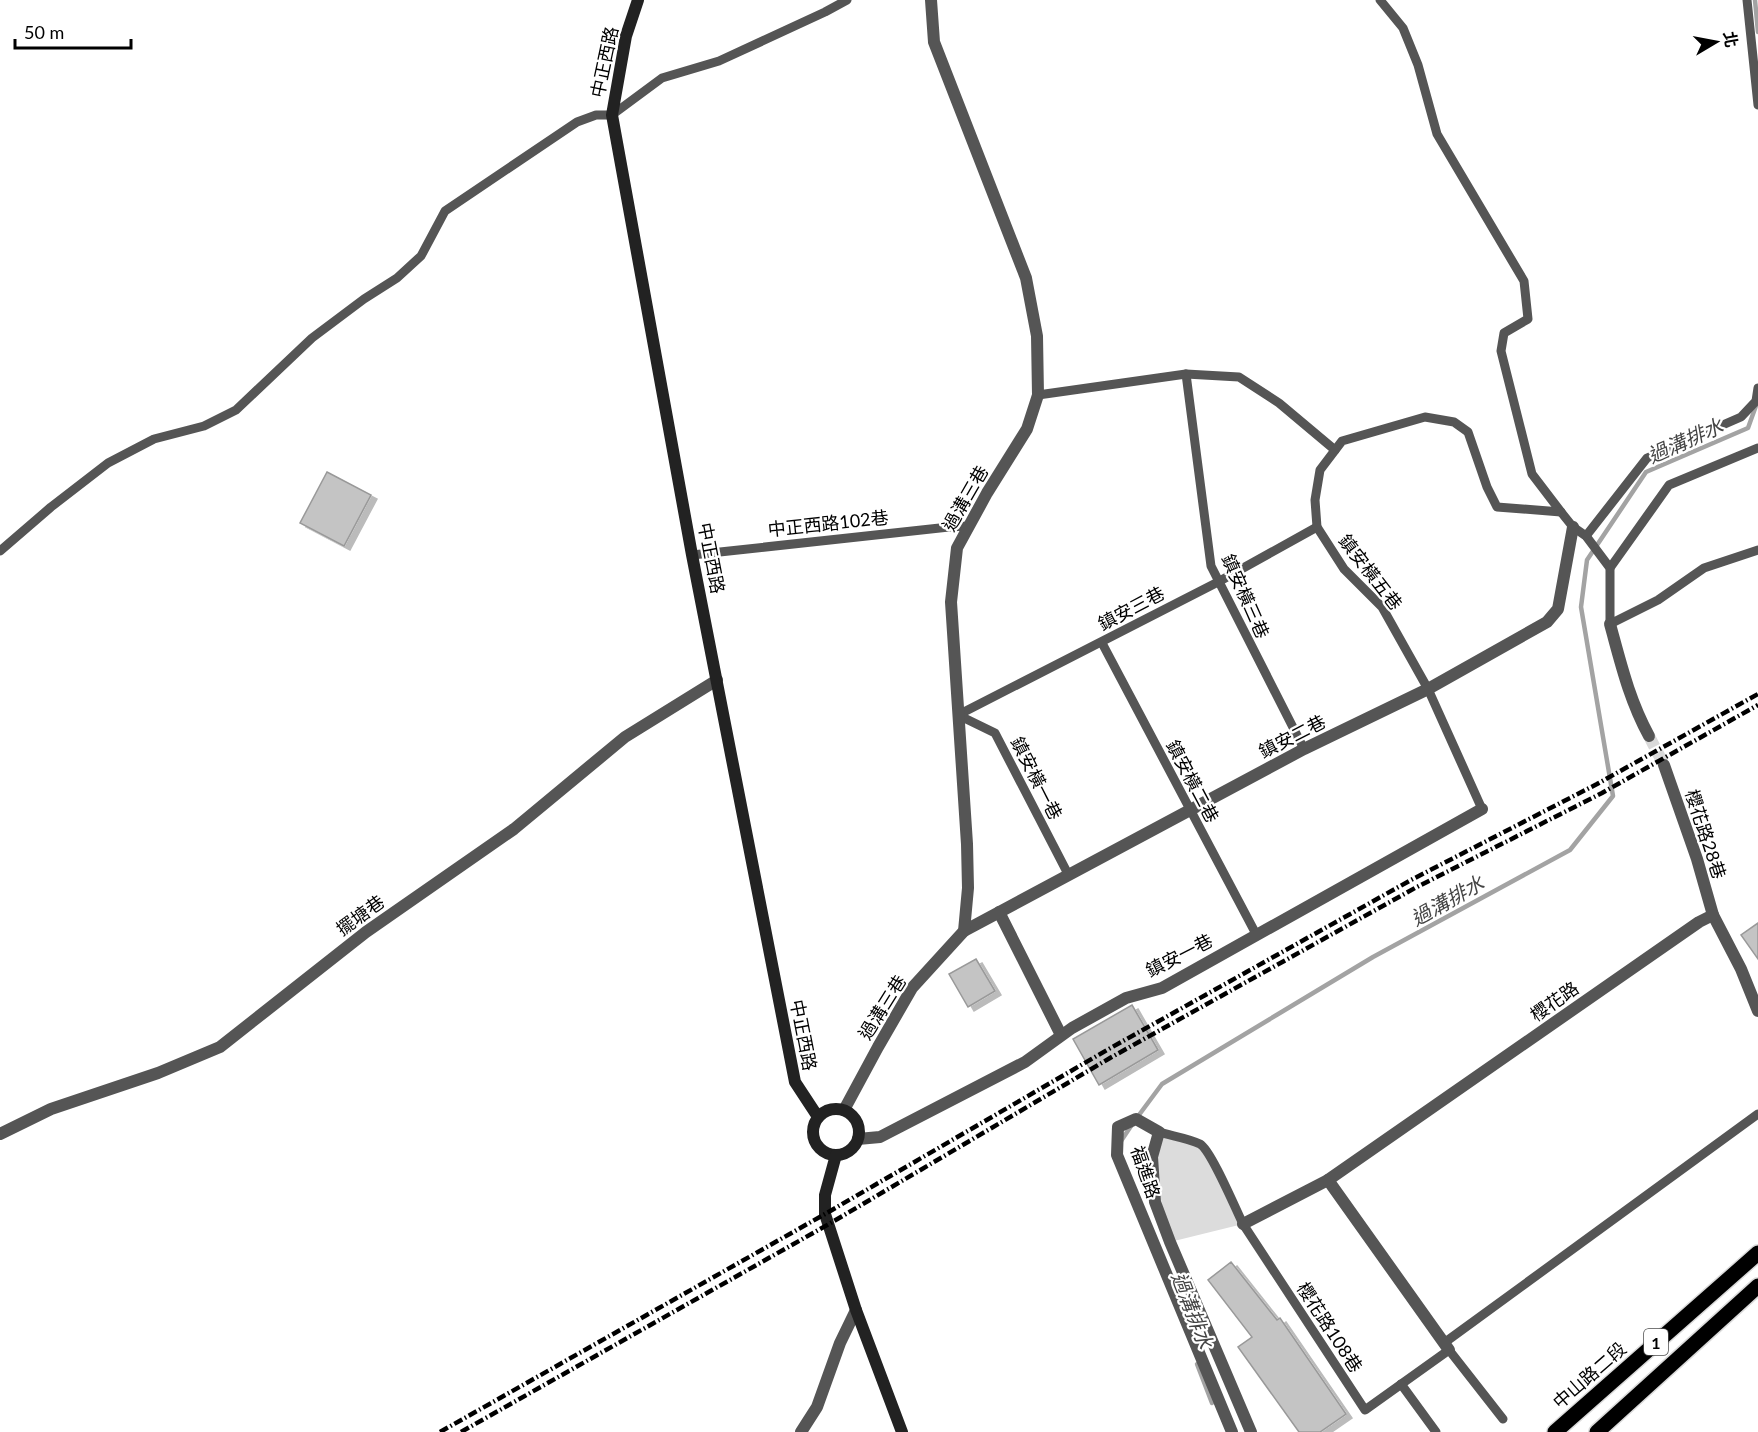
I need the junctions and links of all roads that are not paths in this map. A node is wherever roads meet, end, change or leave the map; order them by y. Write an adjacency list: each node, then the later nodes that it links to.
1 (638, 0): 7 (main road, 中正西路)
2 (847, 0): 7 (lane)
3 (930, 0): 10 (street, 過溝三巷)
4 (1380, 0): 13 (lane)
5 (1747, 0): 6 (lane)
6 (1758, 105)
7 (612, 115): 19 (lane); 20 (main road, 中正西路)
8 (1186, 374): 10 (lane); 12 (lane); 22 (lane, 鎮安橫三巷)
9 (1758, 388): 17 (lane)
10 (1038, 395): 14 (street, 過溝三巷)
11 (1758, 448): 21 (lane)
12 (1335, 450): 13 (lane, 鎮安橫五巷); 16 (lane, 鎮安橫五巷)
13 (1561, 512): 15 (lane)
14 (968, 526): 20 (lane, 中正西路102巷); 27 (street, 過溝三巷)
15 (1573, 526): 17 (lane); 26 (street, 鎮安二巷)
16 (1317, 527): 22 (lane, 鎮安三巷); 26 (lane, 鎮安橫五巷)
17 (1586, 536): 21 (lane)
18 (1758, 550): 23 (lane)
19 (0, 551)
20 (693, 555): 25 (main road, 中正西路)
21 (1610, 568): 23 (lane)
22 (1218, 582): 24 (lane, 鎮安三巷); 29 (lane, 鎮安橫三巷)
23 (1610, 624): 28 (street)
24 (1102, 643): 27 (lane, 鎮安三巷); 32 (lane, 鎮安橫二巷)
25 (717, 680): 42 (main road, 中正西路); 44 (street, 擺塘巷)
26 (1428, 689): 29 (street, 鎮安二巷); 31 (lane, 鎮安橫五巷)
27 (958, 715): 33 (lane, 鎮安橫一巷); 36 (street, 過溝三巷)
28 (1649, 736)
29 (1304, 749): 32 (street, 鎮安二巷)
30 (1664, 765): 35 (street, 櫻花路28巷)
31 (1482, 809): 37 (street, 鎮安一巷)
32 (1190, 810): 33 (street, 鎮安二巷); 37 (lane, 鎮安橫二巷)
33 (1068, 874): 34 (street, 鎮安二巷)
34 (999, 912): 36 (street, 鎮安二巷); 39 (street)
35 (1713, 915): 38 (street); 47 (street, 櫻花路)
36 (964, 931): 40 (street, 過溝三巷)
37 (1256, 934): 39 (street, 鎮安一巷)
38 (1758, 1011)
39 (1062, 1035): 45 (street, 鎮安一巷)
40 (844, 1110): 42 (main road); 45 (main road)
41 (1758, 1114): 52 (lane)
42 (818, 1117): 46 (main road)
43 (1159, 1132): 48 (lane); 57 (street, 福進路); 58 (street, 福進路)
44 (0, 1134)
45 (858, 1139): 46 (main road)
46 (836, 1155): 51 (main road)
47 (1328, 1180): 48 (street, 櫻花路); 52 (street)
48 (1243, 1224): 53 (lane, 櫻花路108巷)
49 (1758, 1252): 60 (main road, 中山路二段 / 1)
50 (1758, 1286): 61 (main road, 1)
51 (856, 1310): 55 (street); 56 (main road)
52 (1447, 1346): 53 (lane); 54 (lane)
53 (1401, 1384): 59 (lane)
54 (1503, 1419)
55 (801, 1432)
56 (902, 1432)
57 (1232, 1432)
58 (1251, 1432)
59 (1436, 1432)
60 (1555, 1432)
61 (1597, 1432)

